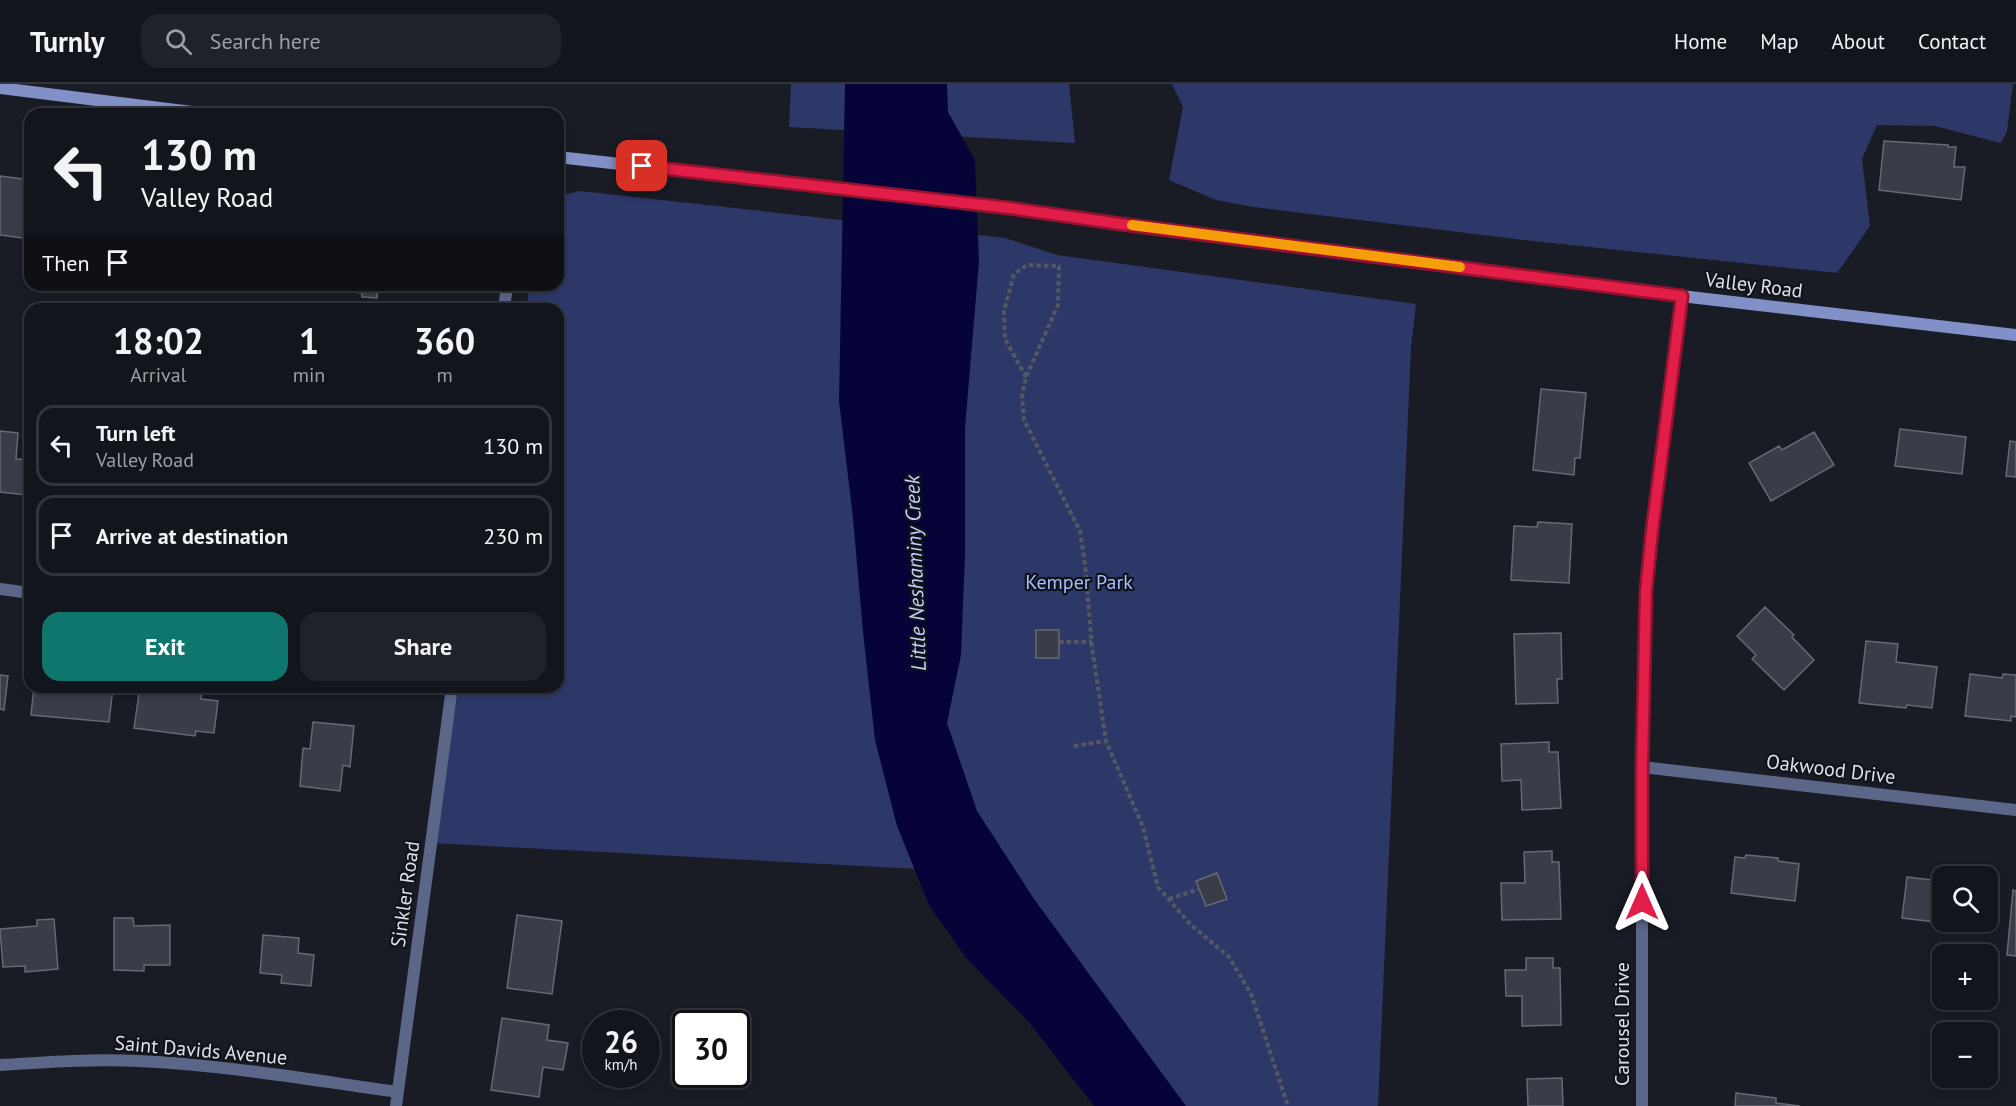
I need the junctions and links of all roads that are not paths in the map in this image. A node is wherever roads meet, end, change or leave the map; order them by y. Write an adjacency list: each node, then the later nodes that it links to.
1 (0, 88): 2 (street)
2 (160, 108)
3 (564, 158): 4 (street, Valley Road)
4 (1682, 296): 5 (street, Valley Road); 9 (street, Carousel Drive)
5 (2016, 335)
6 (0, 589): 7 (street)
7 (24, 591)
8 (451, 693): 12 (street, Sinkler Road)
9 (1642, 767): 10 (street, Oakwood Drive); 14 (street, Carousel Drive)
10 (2016, 810)
11 (0, 1065): 12 (street, Saint Davids Avenue)
12 (398, 1092): 13 (street, Sinkler Road)
13 (396, 1106)
14 (1642, 1106)

